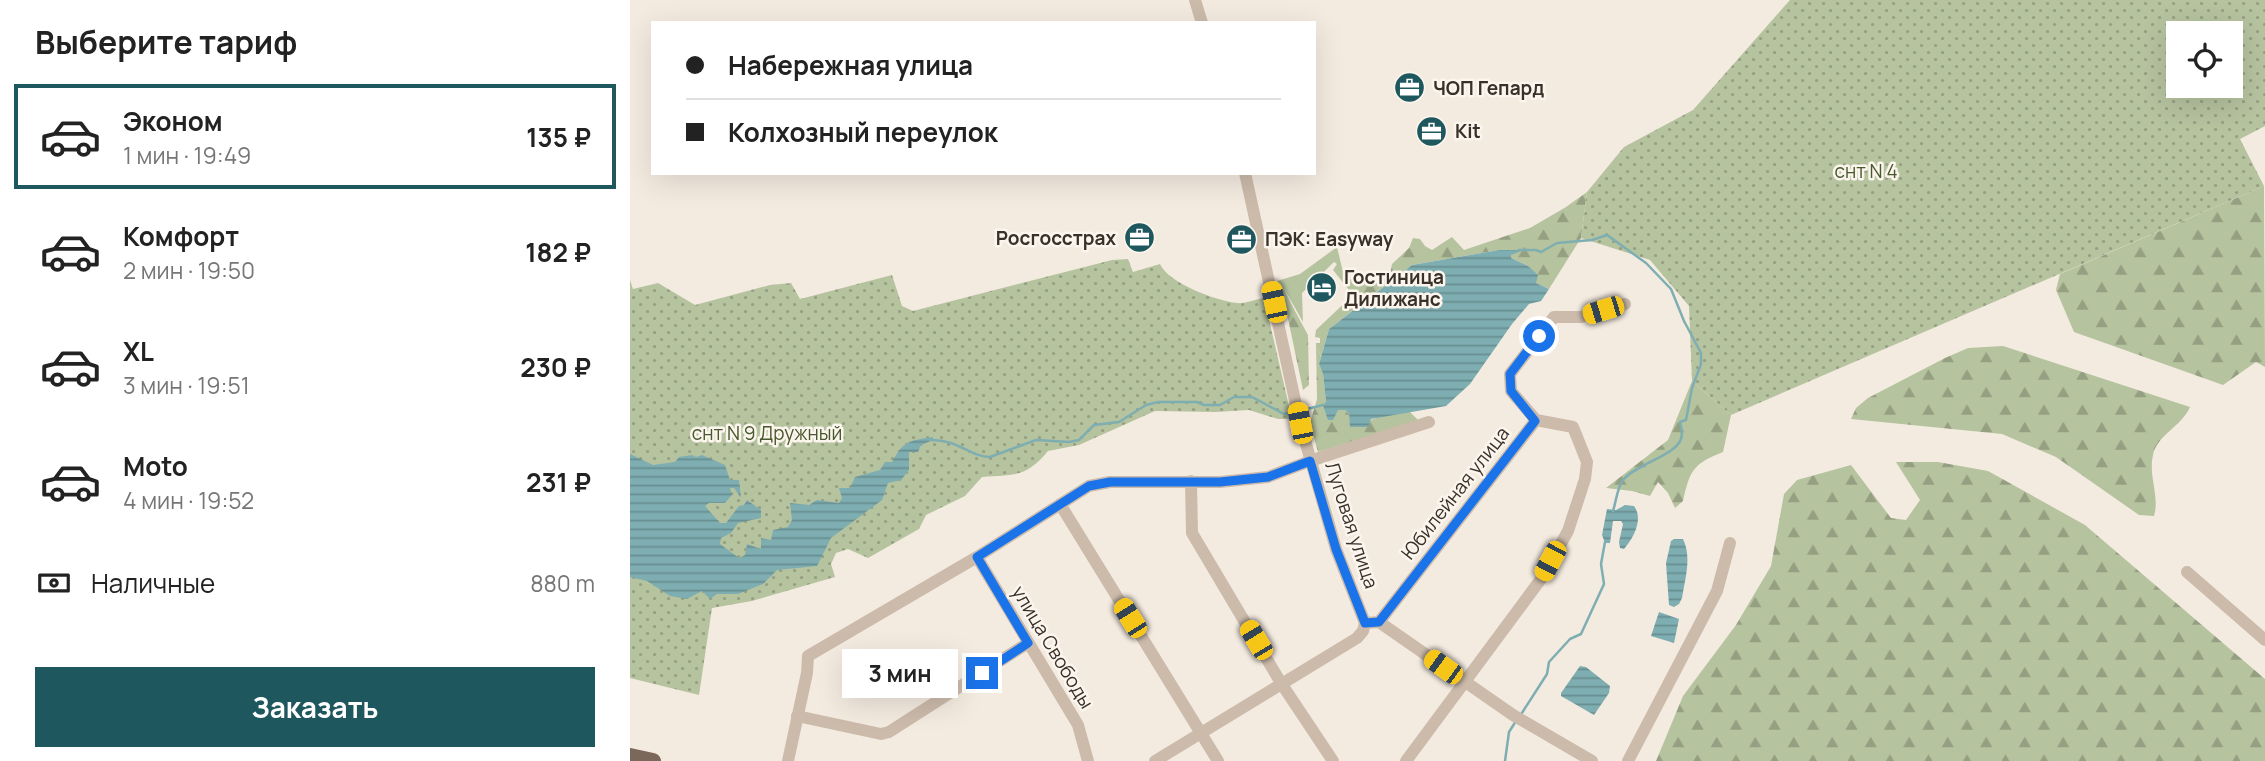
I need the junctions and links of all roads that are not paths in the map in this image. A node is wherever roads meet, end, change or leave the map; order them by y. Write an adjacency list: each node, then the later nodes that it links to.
1 (1195, 0): 2 (street)
2 (1201, 21)
3 (1245, 175): 7 (street, Луговая улица)
4 (1625, 304): 5 (street)
5 (1535, 421): 13 (street, Юбилейная улица); 17 (street)
6 (1429, 422): 7 (street)
7 (1310, 461): 8 (street); 14 (street, Луговая улица)
8 (1191, 481): 9 (street); 18 (street)
9 (1059, 504): 11 (street); 20 (street)
10 (1730, 543): 30 (street)
11 (977, 557): 16 (street, улица Свободы); 19 (street)
12 (2186, 572): 15 (street)
13 (1379, 622): 14 (street); 17 (street)
14 (1365, 623): 18 (street)
15 (2265, 640)
16 (1028, 643): 19 (street); 24 (street, улица Свободы)
17 (1464, 682): 28 (street); 29 (street)
18 (1281, 683): 20 (street); 27 (street)
19 (797, 716): 23 (street)
20 (1201, 732): 25 (street); 26 (street)
21 (630, 756): 22 (main road)
22 (653, 761)
23 (788, 761)
24 (1088, 761)
25 (1155, 761)
26 (1218, 761)
27 (1333, 761)
28 (1406, 761)
29 (1592, 761)
30 (1628, 761)

